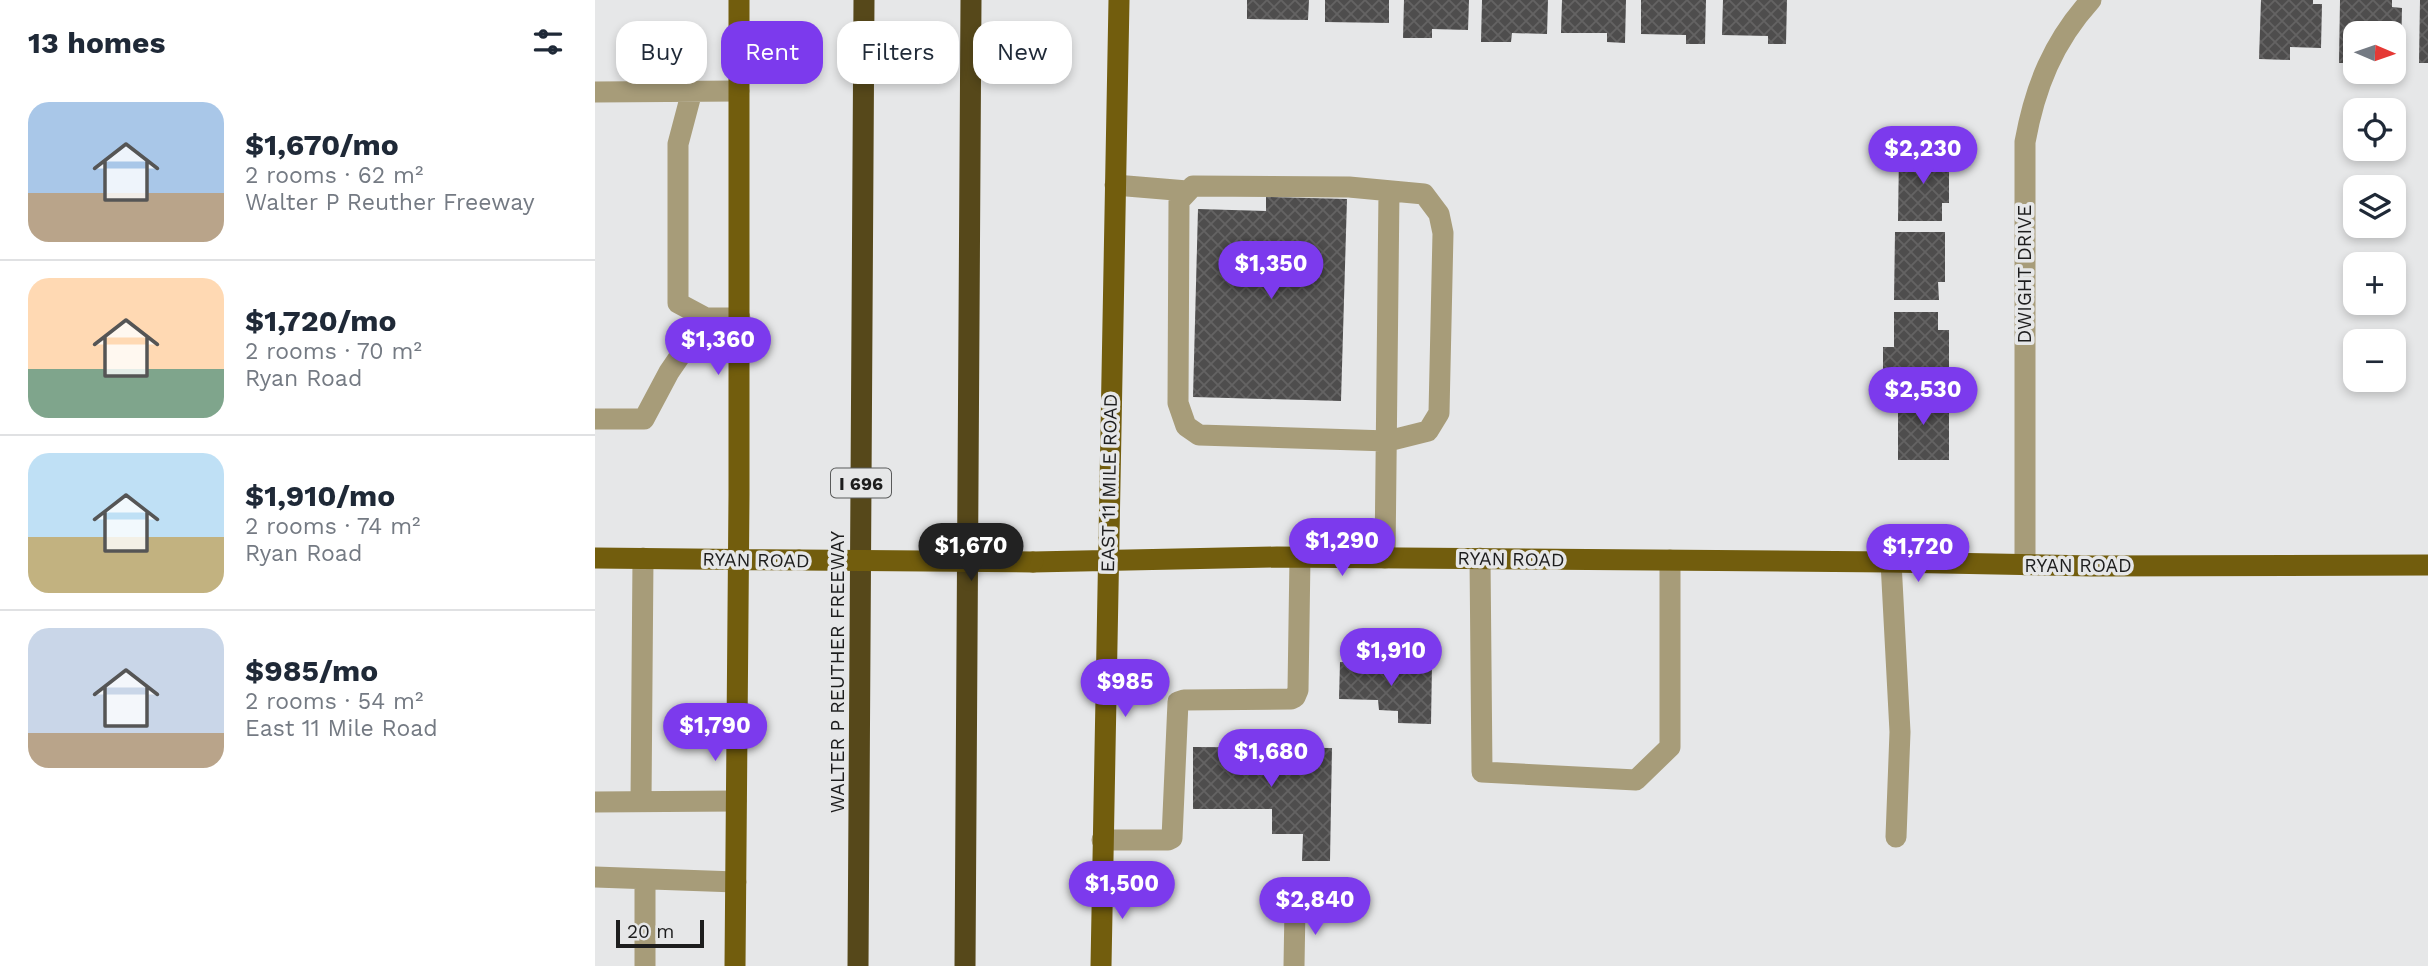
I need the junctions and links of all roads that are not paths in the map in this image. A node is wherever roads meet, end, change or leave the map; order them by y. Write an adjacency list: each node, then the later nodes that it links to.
1 (739, 0): 6 (main road)
2 (864, 0): 38 (highway, WALTER P REUTHER FREEWAY / I 696)
3 (971, 0): 39 (highway)
4 (1119, 0): 9 (main road, EAST 11 MILE ROAD)
5 (2091, 0): 25 (street, DWIGHT DRIVE)
6 (739, 90): 7 (street); 13 (main road)
7 (692, 91): 8 (street); 12 (street)
8 (595, 92)
9 (1115, 185): 10 (street); 23 (main road, EAST 11 MILE ROAD)
10 (1187, 191): 11 (street); 15 (street)
11 (1389, 191): 15 (street); 15 (street)
12 (706, 318): 13 (street); 14 (street)
13 (740, 318): 21 (main road)
14 (595, 419)
15 (1388, 441): 19 (street)
16 (1300, 557): 19 (main road, RYAN ROAD); 23 (main road, RYAN ROAD); 31 (street)
17 (595, 558): 18 (main road, RYAN ROAD)
18 (643, 558): 21 (main road, RYAN ROAD); 27 (street)
19 (1385, 558): 20 (main road, RYAN ROAD)
20 (1480, 558): 22 (main road, RYAN ROAD); 22 (street)
21 (739, 560): 23 (main road, RYAN ROAD, bridge); 28 (main road)
22 (1671, 560): 24 (main road, RYAN ROAD)
23 (1108, 562): 31 (main road, EAST 11 MILE ROAD)
24 (1891, 562): 25 (main road, RYAN ROAD); 30 (street)
25 (2025, 565): 26 (main road, RYAN ROAD)
26 (2428, 565)
27 (641, 801): 28 (street); 29 (street)
28 (736, 801): 34 (main road)
29 (595, 802)
30 (1896, 837)
31 (1102, 840): 40 (main road, EAST 11 MILE ROAD)
32 (595, 877): 33 (street)
33 (645, 879): 34 (street); 36 (street)
34 (736, 882): 37 (main road)
35 (1295, 907): 41 (street)
36 (645, 966)
37 (735, 966)
38 (857, 966)
39 (965, 966)
40 (1101, 966)
41 (1294, 966)

